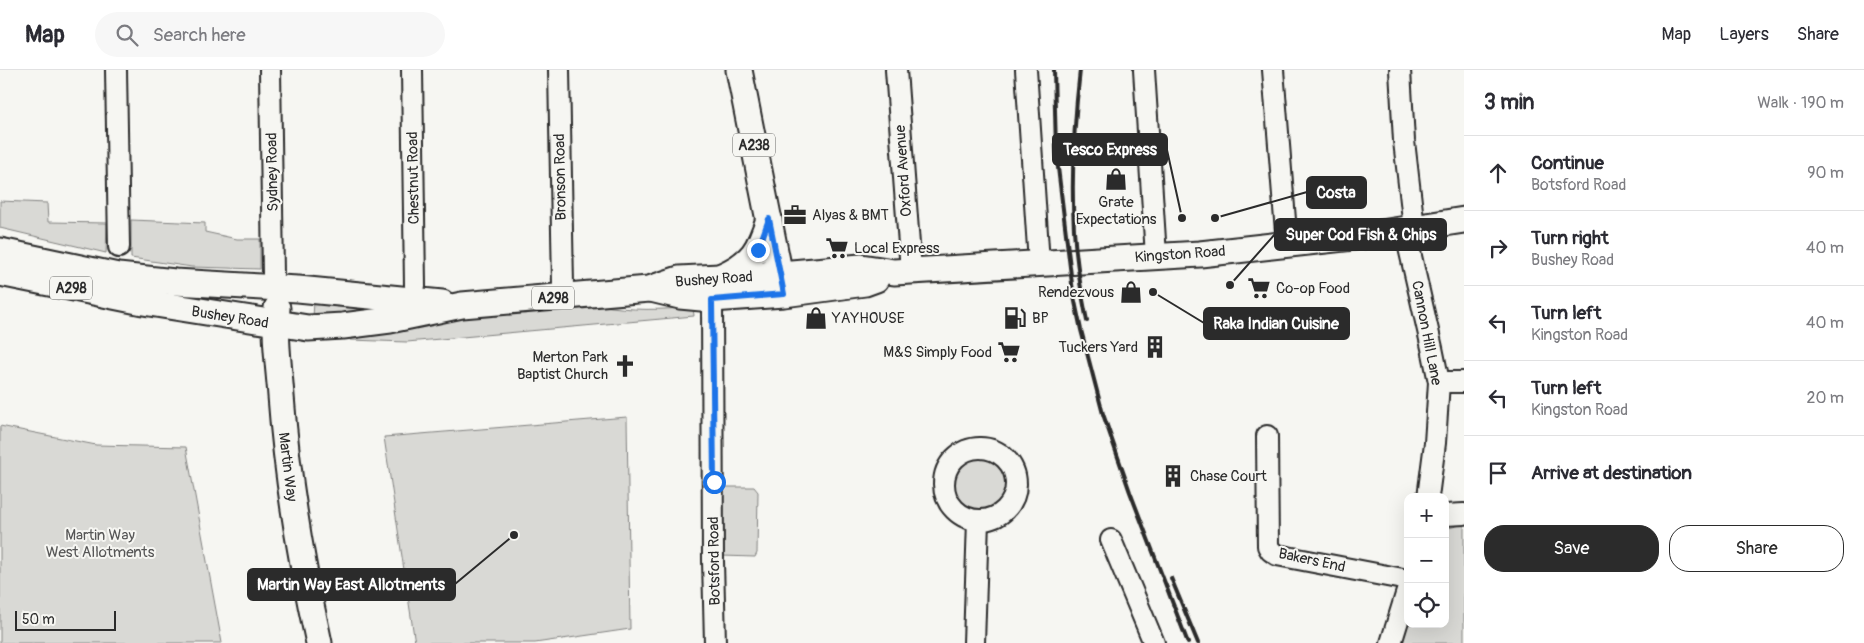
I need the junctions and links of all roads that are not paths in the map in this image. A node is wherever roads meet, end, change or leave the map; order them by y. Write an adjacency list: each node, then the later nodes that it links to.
1 (116, 70): 15 (street)
2 (270, 70): 22 (street, Sydney Road)
3 (412, 70): 26 (street, Chestnut Road)
4 (559, 70): 24 (street, Bronson Road)
5 (739, 70): 11 (main road, A238)
6 (896, 70): 19 (street, Oxford Avenue)
7 (1026, 70): 18 (street)
8 (1144, 70): 17 (street)
9 (1273, 70): 14 (street)
10 (1400, 70): 13 (street, Cannon Hill Lane)
11 (769, 219): 21 (main road); 25 (main road, A238)
12 (1464, 220): 13 (main road, Kingston Road)
13 (1409, 229): 14 (main road, Kingston Road); 31 (street, Cannon Hill Lane)
14 (1286, 245): 17 (main road, Kingston Road)
15 (119, 247)
16 (0, 251): 23 (main road, Bushey Road / A298)
17 (1156, 256): 18 (main road, Kingston Road)
18 (1039, 264): 19 (main road, Kingston Road)
19 (902, 272): 25 (main road, Kingston Road)
20 (0, 273): 30 (main road, Bushey Road / A298)
21 (722, 276): 25 (main road, Bushey Road / A298); 27 (main road, Bushey Road / A298)
22 (277, 281): 23 (main road, Bushey Road / A298); 29 (main road, Bushey Road / A298); 30 (main road, Martin Way)
23 (175, 282): 30 (main road, Bushey Road)
24 (563, 284)
25 (782, 284): 28 (main road, Bushey Road / A298)
26 (415, 286)
27 (649, 289): 28 (main road, Bushey Road / A298); 29 (main road, Bushey Road / A298)
28 (712, 300): 42 (street, Botsford Road)
29 (462, 305): 30 (main road, Bushey Road / A298)
30 (276, 321): 41 (main road, Martin Way)
31 (1439, 382): 32 (street); 34 (street, Cannon Hill Lane)
32 (1464, 382)
33 (1266, 436): 39 (street, Bakers End)
34 (1429, 493)
35 (1464, 514): 36 (street)
36 (1449, 515)
37 (978, 520): 43 (street)
38 (1111, 540): 44 (street)
39 (1404, 579)
40 (1404, 601): 45 (street)
41 (319, 643)
42 (715, 643)
43 (974, 643)
44 (1154, 643)
45 (1391, 643)

